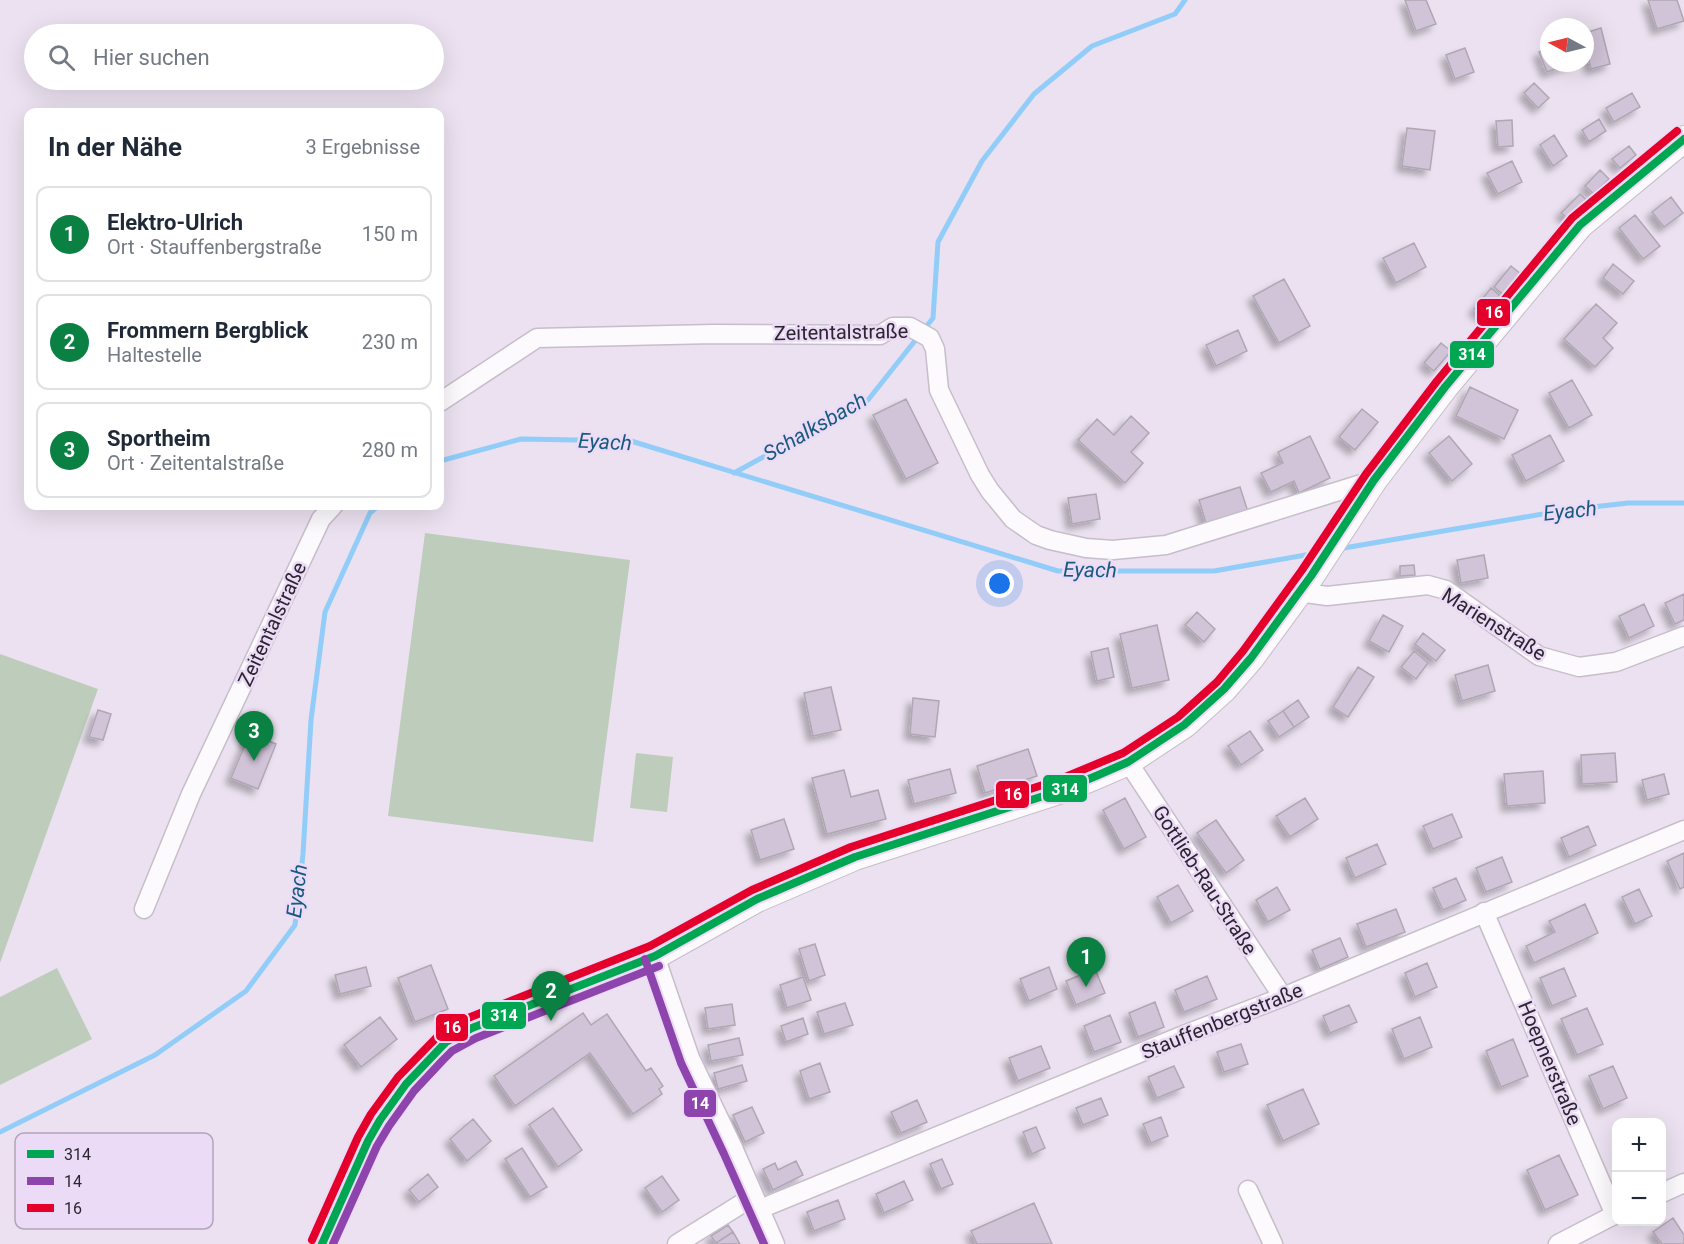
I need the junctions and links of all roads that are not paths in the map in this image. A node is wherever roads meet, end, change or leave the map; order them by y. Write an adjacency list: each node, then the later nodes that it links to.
1 (1684, 139): 3 (main road)
2 (444, 399): 3 (street, Zeitentalstraße)
3 (1374, 480): 5 (main road)
4 (329, 510): 9 (street, Zeitentalstraße)
5 (1305, 584): 6 (street, Marienstraße); 7 (main road)
6 (1684, 636)
7 (1128, 762): 11 (main road); 12 (street, Gottlieb-Rau-Straße)
8 (1684, 830): 10 (street, Stauffenbergstraße)
9 (144, 909)
10 (1484, 912): 12 (street, Stauffenbergstraße); 17 (street, Hoepnerstraße)
11 (655, 956): 16 (street); 19 (main road)
12 (1283, 997): 16 (street, Stauffenbergstraße)
13 (1684, 1183): 15 (street)
14 (1248, 1190): 22 (street)
15 (1666, 1191)
16 (757, 1202): 20 (street, Stauffenbergstraße); 21 (street)
17 (1612, 1206)
18 (1612, 1217): 23 (street)
19 (322, 1244)
20 (677, 1244)
21 (775, 1244)
22 (1273, 1244)
23 (1558, 1244)

